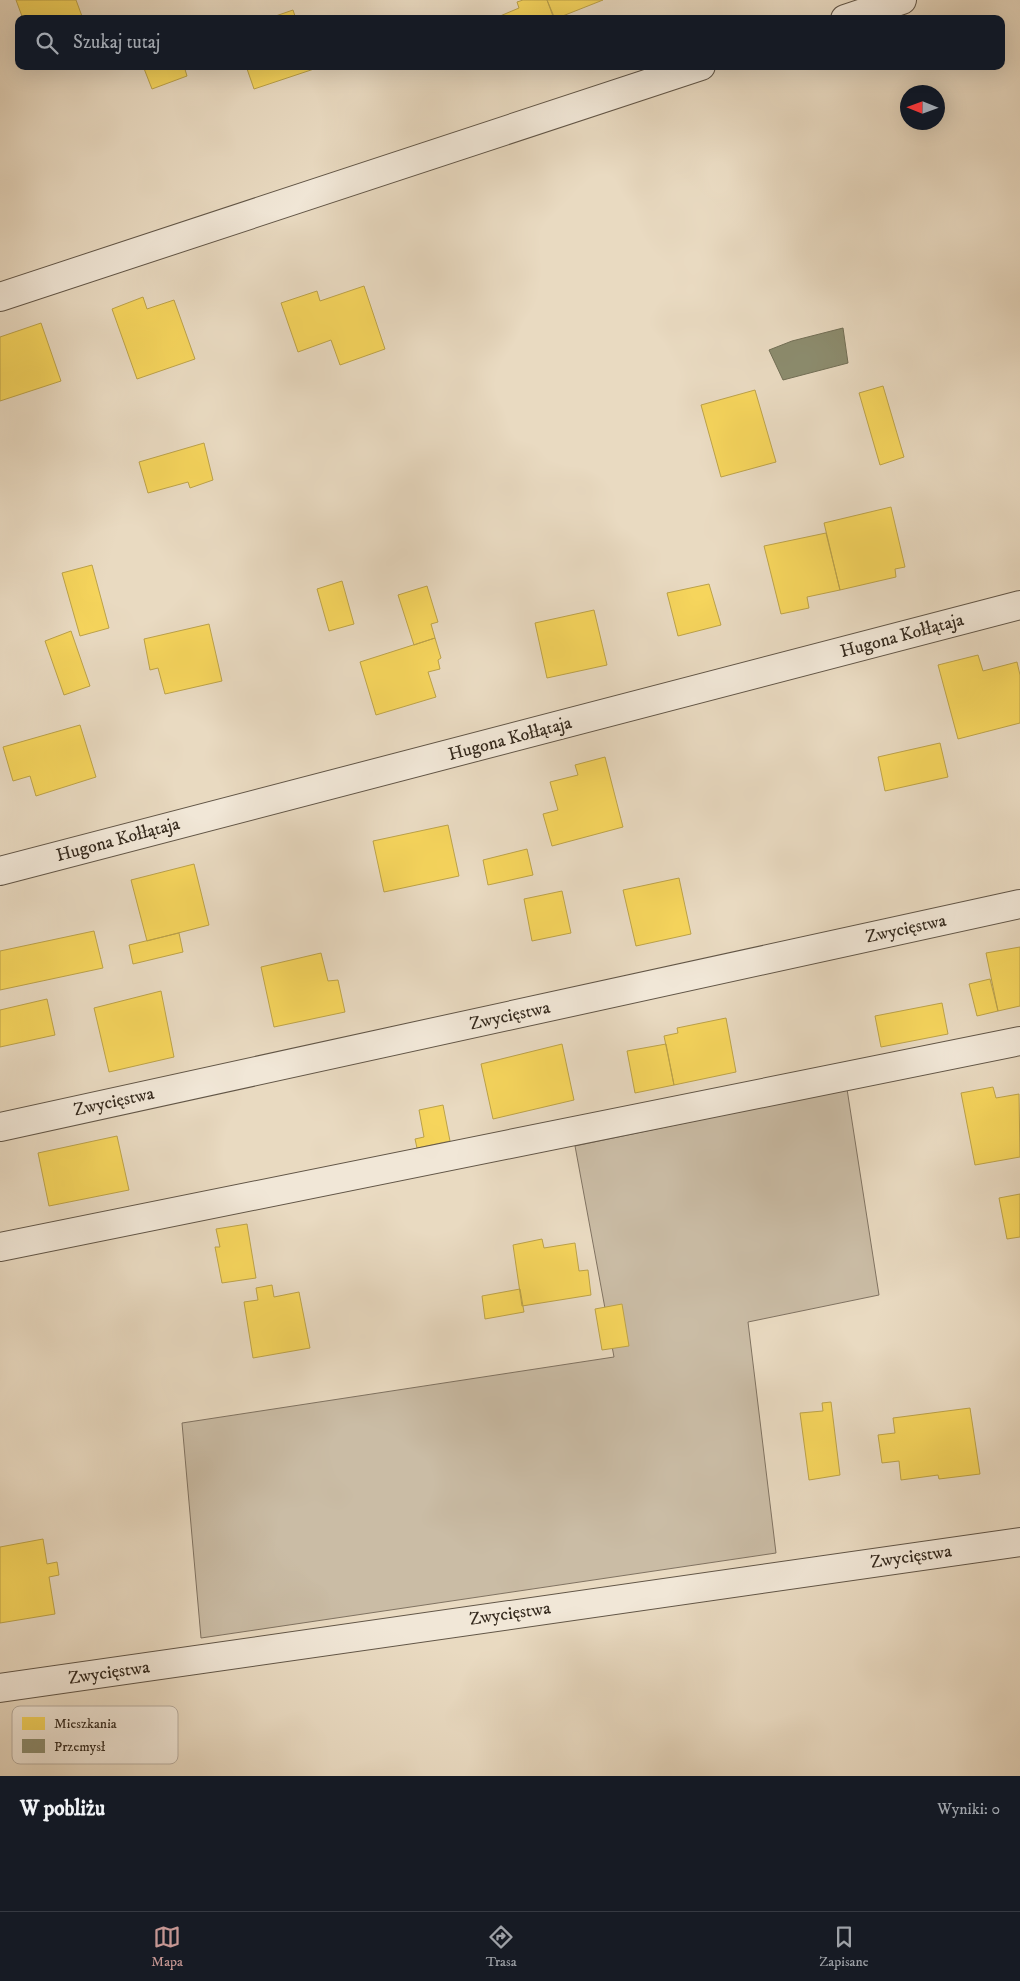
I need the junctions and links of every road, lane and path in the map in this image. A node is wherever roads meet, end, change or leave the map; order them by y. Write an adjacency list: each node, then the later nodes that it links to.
1 (902, 0): 2 (street)
2 (857, 15)
3 (689, 70): 4 (street)
4 (0, 297)
5 (1020, 605): 6 (street, Hugona Kołłątaja)
6 (0, 871)
7 (1020, 904): 9 (street, Zwycięstwa)
8 (1020, 1041): 10 (street)
9 (0, 1127)
10 (0, 1247)
11 (1020, 1542): 12 (street, Zwycięstwa)
12 (0, 1688)

